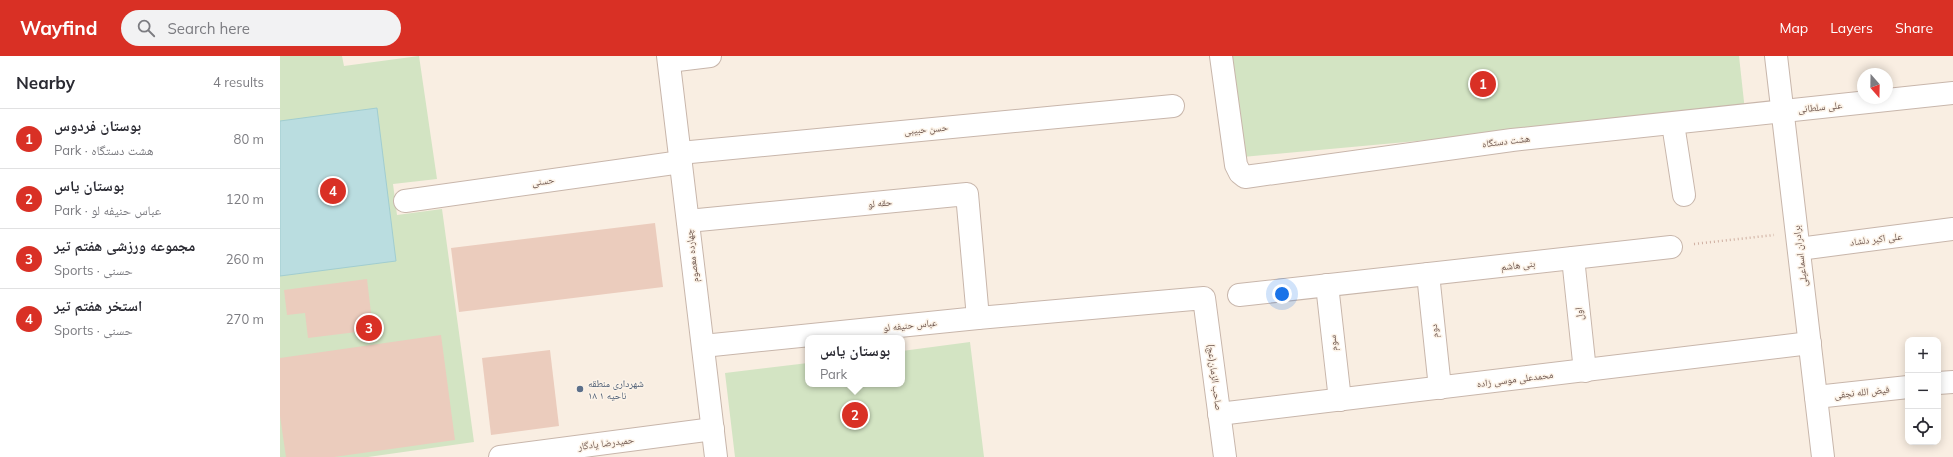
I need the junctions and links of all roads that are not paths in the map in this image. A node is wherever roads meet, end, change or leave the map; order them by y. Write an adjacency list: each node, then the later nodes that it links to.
1 (710, 56): 4 (street)
2 (1220, 56): 8 (street, هشت دستگاه)
3 (1776, 56): 7 (street, برادران اسماعیلی)
4 (669, 59): 9 (street, چهارده معصوم)
5 (1953, 93): 7 (street, علی سلطانی)
6 (1173, 106): 9 (street, حسن حبیبی)
7 (1783, 112): 8 (street, هشت دستگاه); 14 (street, برادران اسماعیلی)
8 (1673, 124): 10 (street)
9 (680, 157): 11 (street, حسنی); 12 (street, چهارده معصوم)
10 (1684, 195)
11 (405, 201)
12 (688, 221): 21 (street, حقه لو); 25 (street, چهارده معصوم)
13 (1953, 229): 14 (street, علی اکبر دلشاد)
14 (1798, 240): 24 (street, برادران اسماعیلی)
15 (1671, 247): 16 (street, بنی هاشم)
16 (1573, 258): 17 (street, بنی هاشم); 26 (street, اول)
17 (1428, 274): 18 (street, بنی هاشم); 30 (street, دوم)
18 (1327, 285): 19 (street, بنی هاشم); 32 (street, سوم)
19 (1239, 295)
20 (1204, 298): 21 (street, عباس حنیفه لو); 33 (street, صاحب الزمان(عج))
21 (978, 318): 22 (street, عباس حنیفه لو)
22 (811, 335)
23 (805, 336): 25 (street, عباس حنیفه لو)
24 (1810, 343): 26 (street, محمدعلی موسی زاده); 31 (street, برادران اسماعیلی)
25 (703, 346): 34 (street, چهارده معصوم)
26 (1585, 370): 30 (street, محمدعلی موسی زاده)
27 (1953, 382): 28 (street)
28 (1941, 383)
29 (1905, 387): 31 (street, فیض الله نجفی)
30 (1440, 388): 32 (street, محمدعلی موسی زاده)
31 (1816, 397): 38 (street, برادران اسماعیلی)
32 (1340, 400): 33 (street, محمدعلی موسی زاده)
33 (1219, 414): 37 (street, صاحب الزمان(عج))
34 (713, 429): 35 (street, حمیدرضا یادگار); 36 (street, چهارده معصوم)
35 (500, 457)
36 (716, 457)
37 (1225, 457)
38 (1823, 457)

